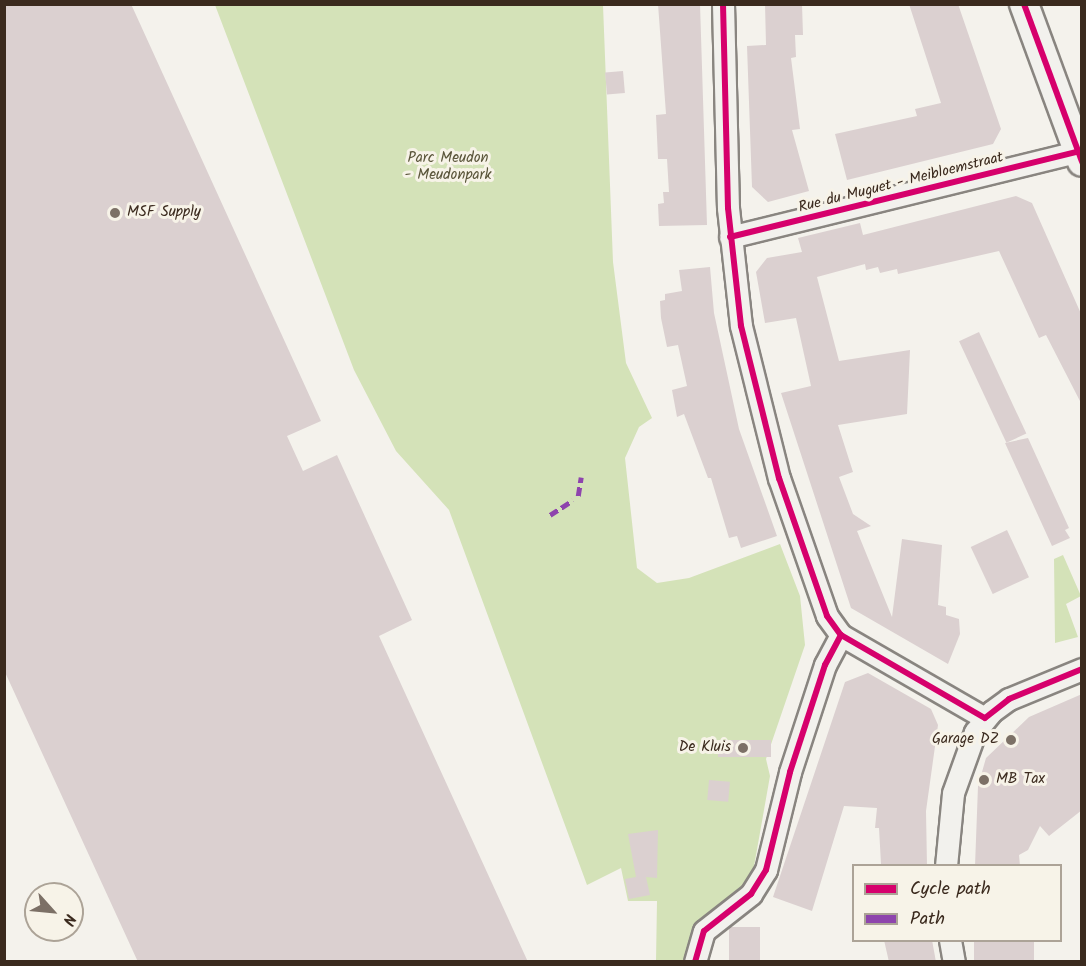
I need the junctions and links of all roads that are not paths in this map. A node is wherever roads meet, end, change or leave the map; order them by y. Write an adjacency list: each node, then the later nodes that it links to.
1 (723, 4): 4 (street)
2 (1024, 4): 3 (street)
3 (1079, 157): 4 (street, Rue du Muguet - Meibloemstraat)
4 (730, 237): 5 (street)
5 (841, 635): 7 (street); 10 (street)
6 (1082, 669): 7 (street)
7 (985, 718): 8 (street)
8 (946, 864)
9 (950, 942): 11 (street)
10 (695, 962)
11 (954, 962)

